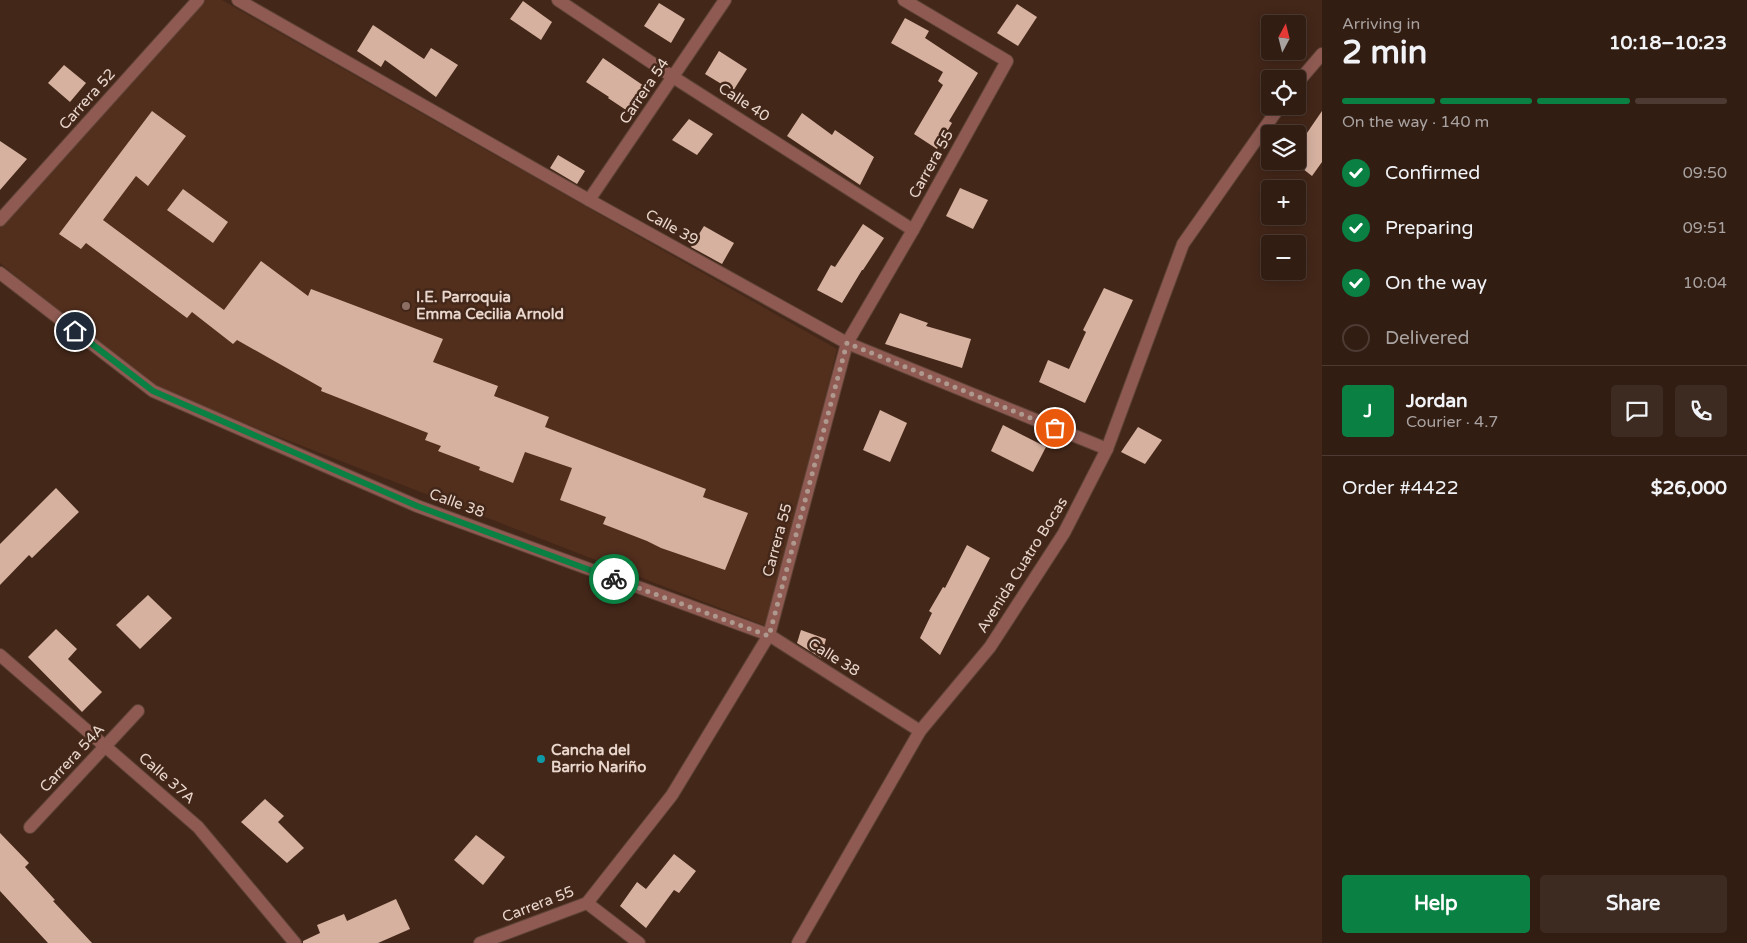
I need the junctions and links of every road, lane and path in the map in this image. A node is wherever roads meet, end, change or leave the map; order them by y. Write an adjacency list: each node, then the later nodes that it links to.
1 (198, 0): 11 (street, Carrera 52)
2 (238, 0): 10 (street, Calle 39)
3 (558, 0): 8 (street, Calle 40)
4 (725, 0): 8 (street, Carrera 54)
5 (904, 0): 12 (street, Carrera 55)
6 (1322, 54): 7 (street)
7 (1306, 73)
8 (673, 76): 10 (street, Carrera 54); 12 (street, Calle 40)
9 (1274, 115): 15 (street, Avenida Cuatro Bocas)
10 (589, 200): 14 (street, Calle 39)
11 (0, 220)
12 (913, 230): 14 (street, Carrera 55)
13 (0, 273): 16 (street, Calle 38)
14 (847, 343): 15 (street, Calle 39); 16 (street, Carrera 55)
15 (1107, 449): 19 (street, Avenida Cuatro Bocas)
16 (769, 636): 19 (street, Calle 38); 22 (street, Carrera 55)
17 (0, 655): 20 (street, Calle 37A)
18 (138, 711): 20 (street, Carrera 54A)
19 (920, 731): 26 (street, Avenida Cuatro Bocas)
20 (105, 746): 21 (street, Carrera 54A); 23 (street, Calle 37A)
21 (30, 827)
22 (586, 903): 24 (street, Carrera 55); 25 (street)
23 (295, 943)
24 (480, 943)
25 (639, 943)
26 (798, 943)

